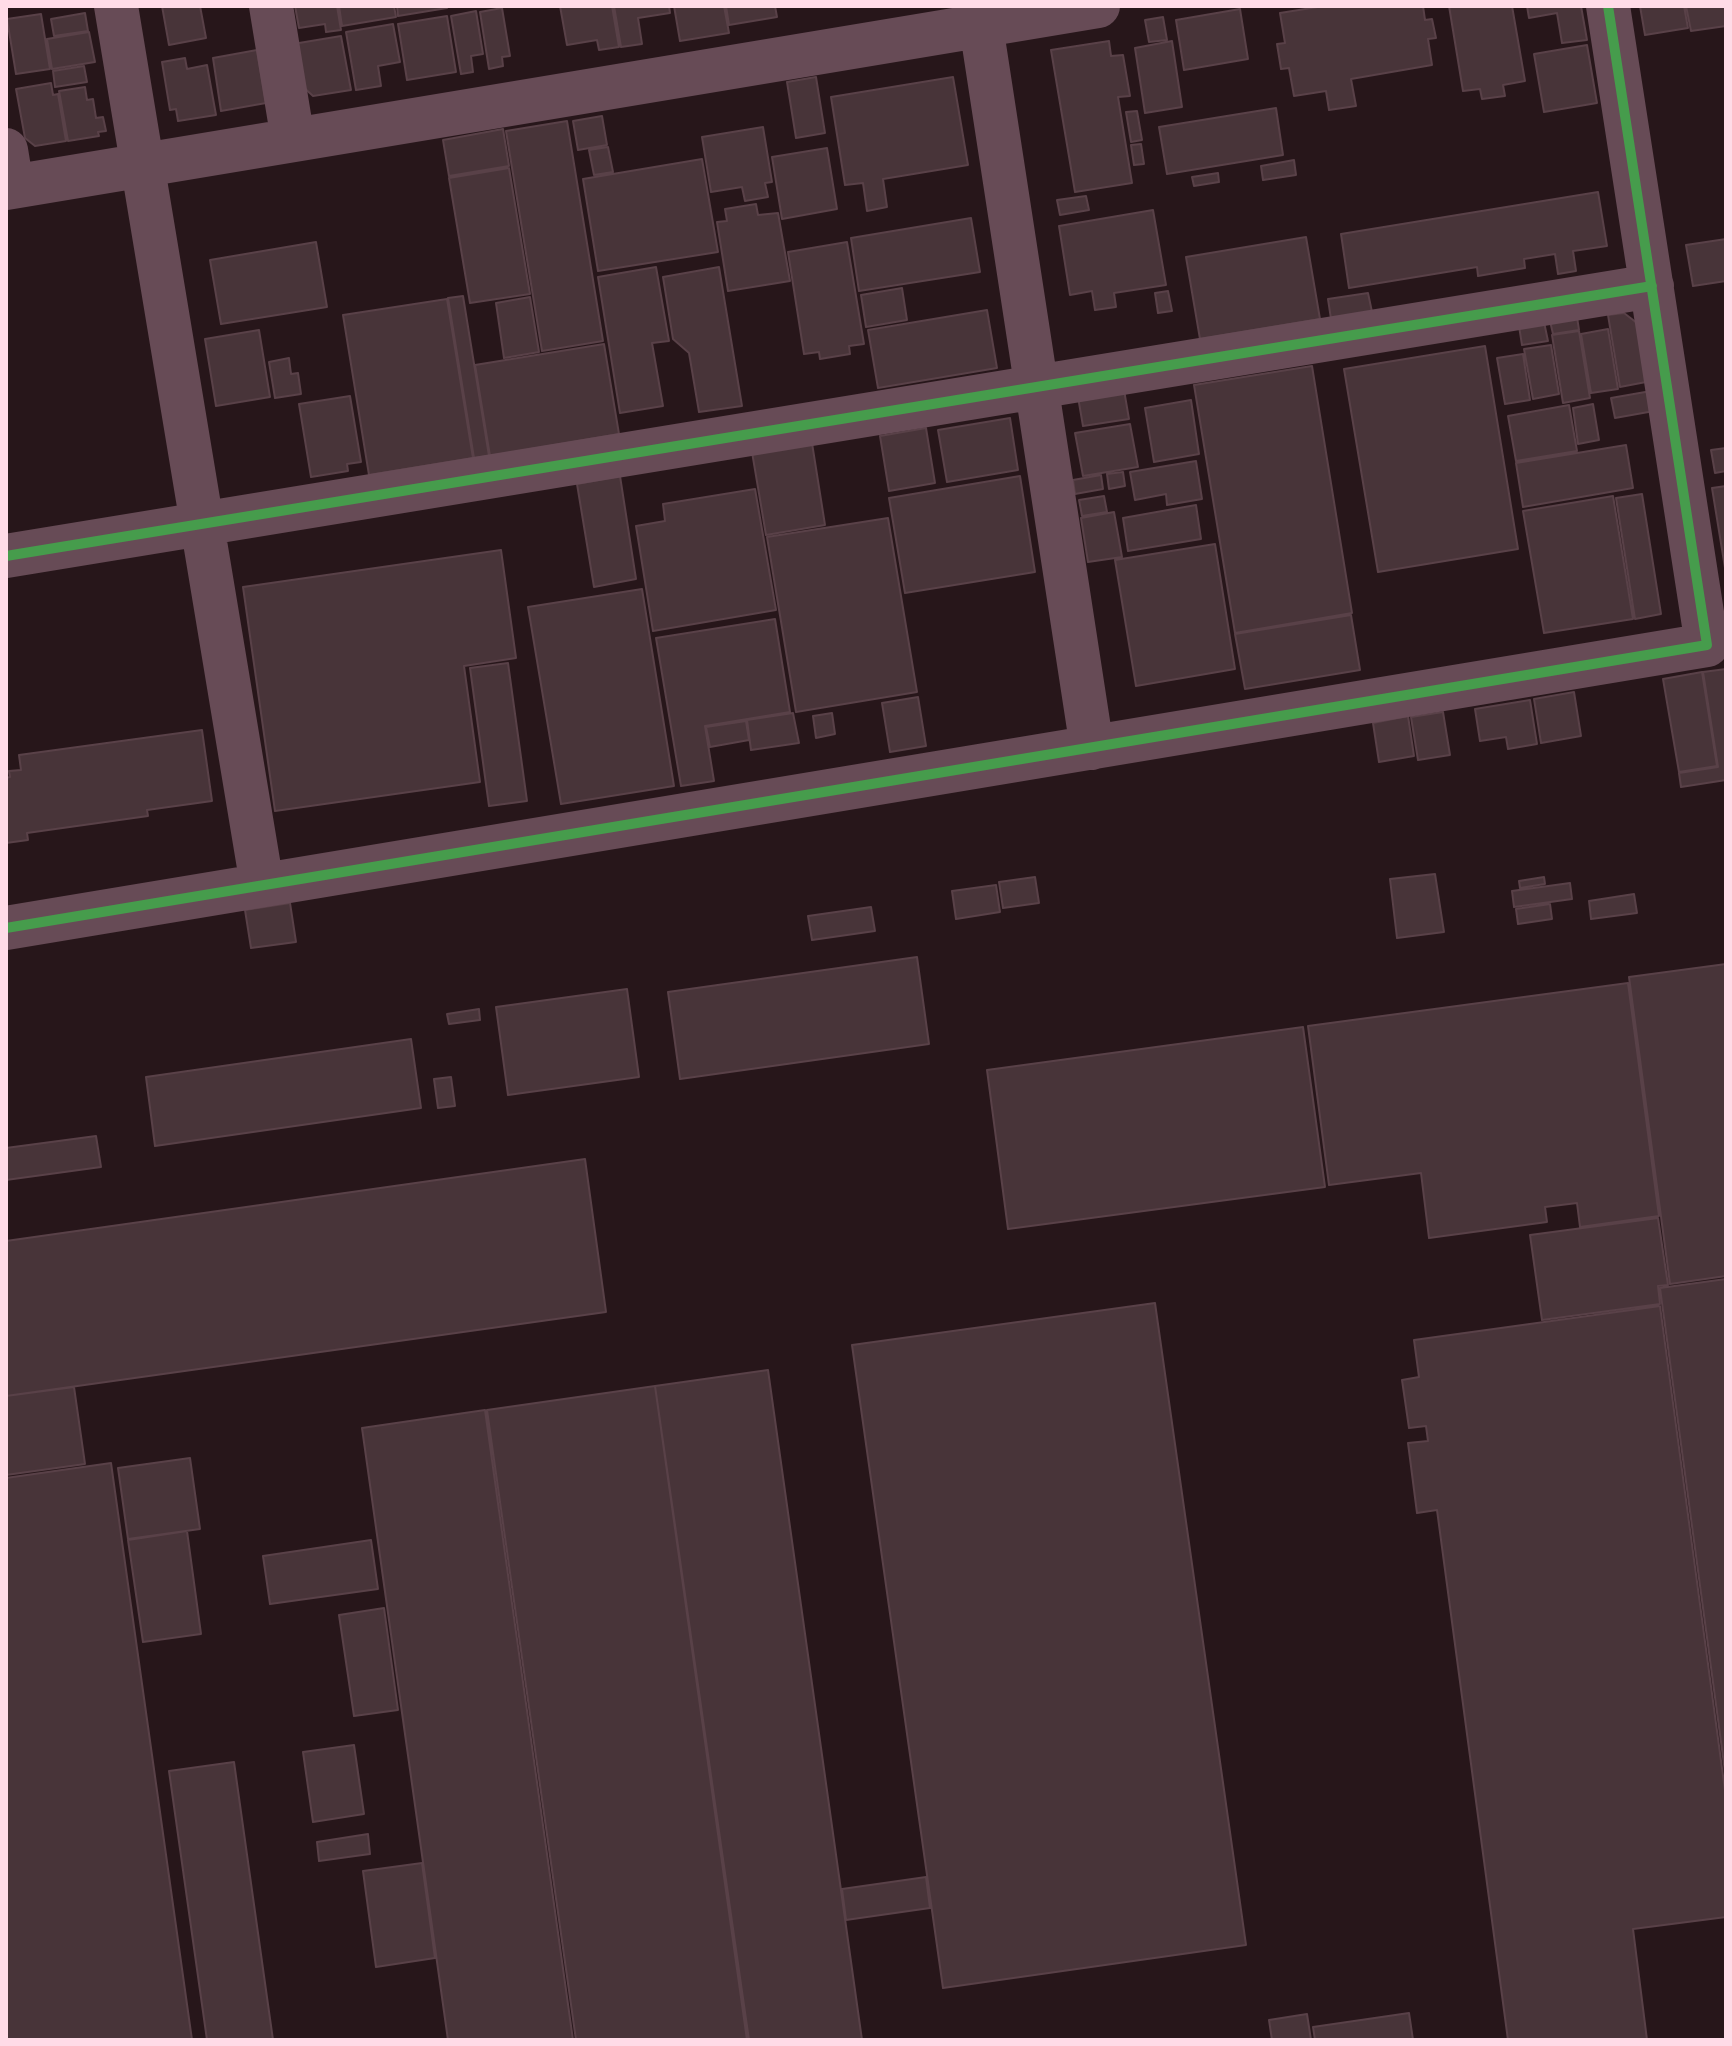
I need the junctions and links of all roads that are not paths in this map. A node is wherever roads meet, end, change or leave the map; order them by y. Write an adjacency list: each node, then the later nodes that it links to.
1 (116, 6): 7 (street)
2 (271, 6): 6 (street)
3 (1098, 6): 5 (street)
4 (1608, 6): 9 (street)
5 (979, 16): 6 (street); 10 (street)
6 (293, 140): 7 (street)
7 (143, 165): 8 (street); 11 (street)
8 (8, 175)
9 (1652, 286): 10 (street); 13 (street)
10 (1036, 387): 11 (street); 13 (street)
11 (202, 524): 12 (street); 14 (street)
12 (6, 556)
13 (1092, 748): 14 (street)
14 (262, 885): 15 (street)
15 (6, 928)

